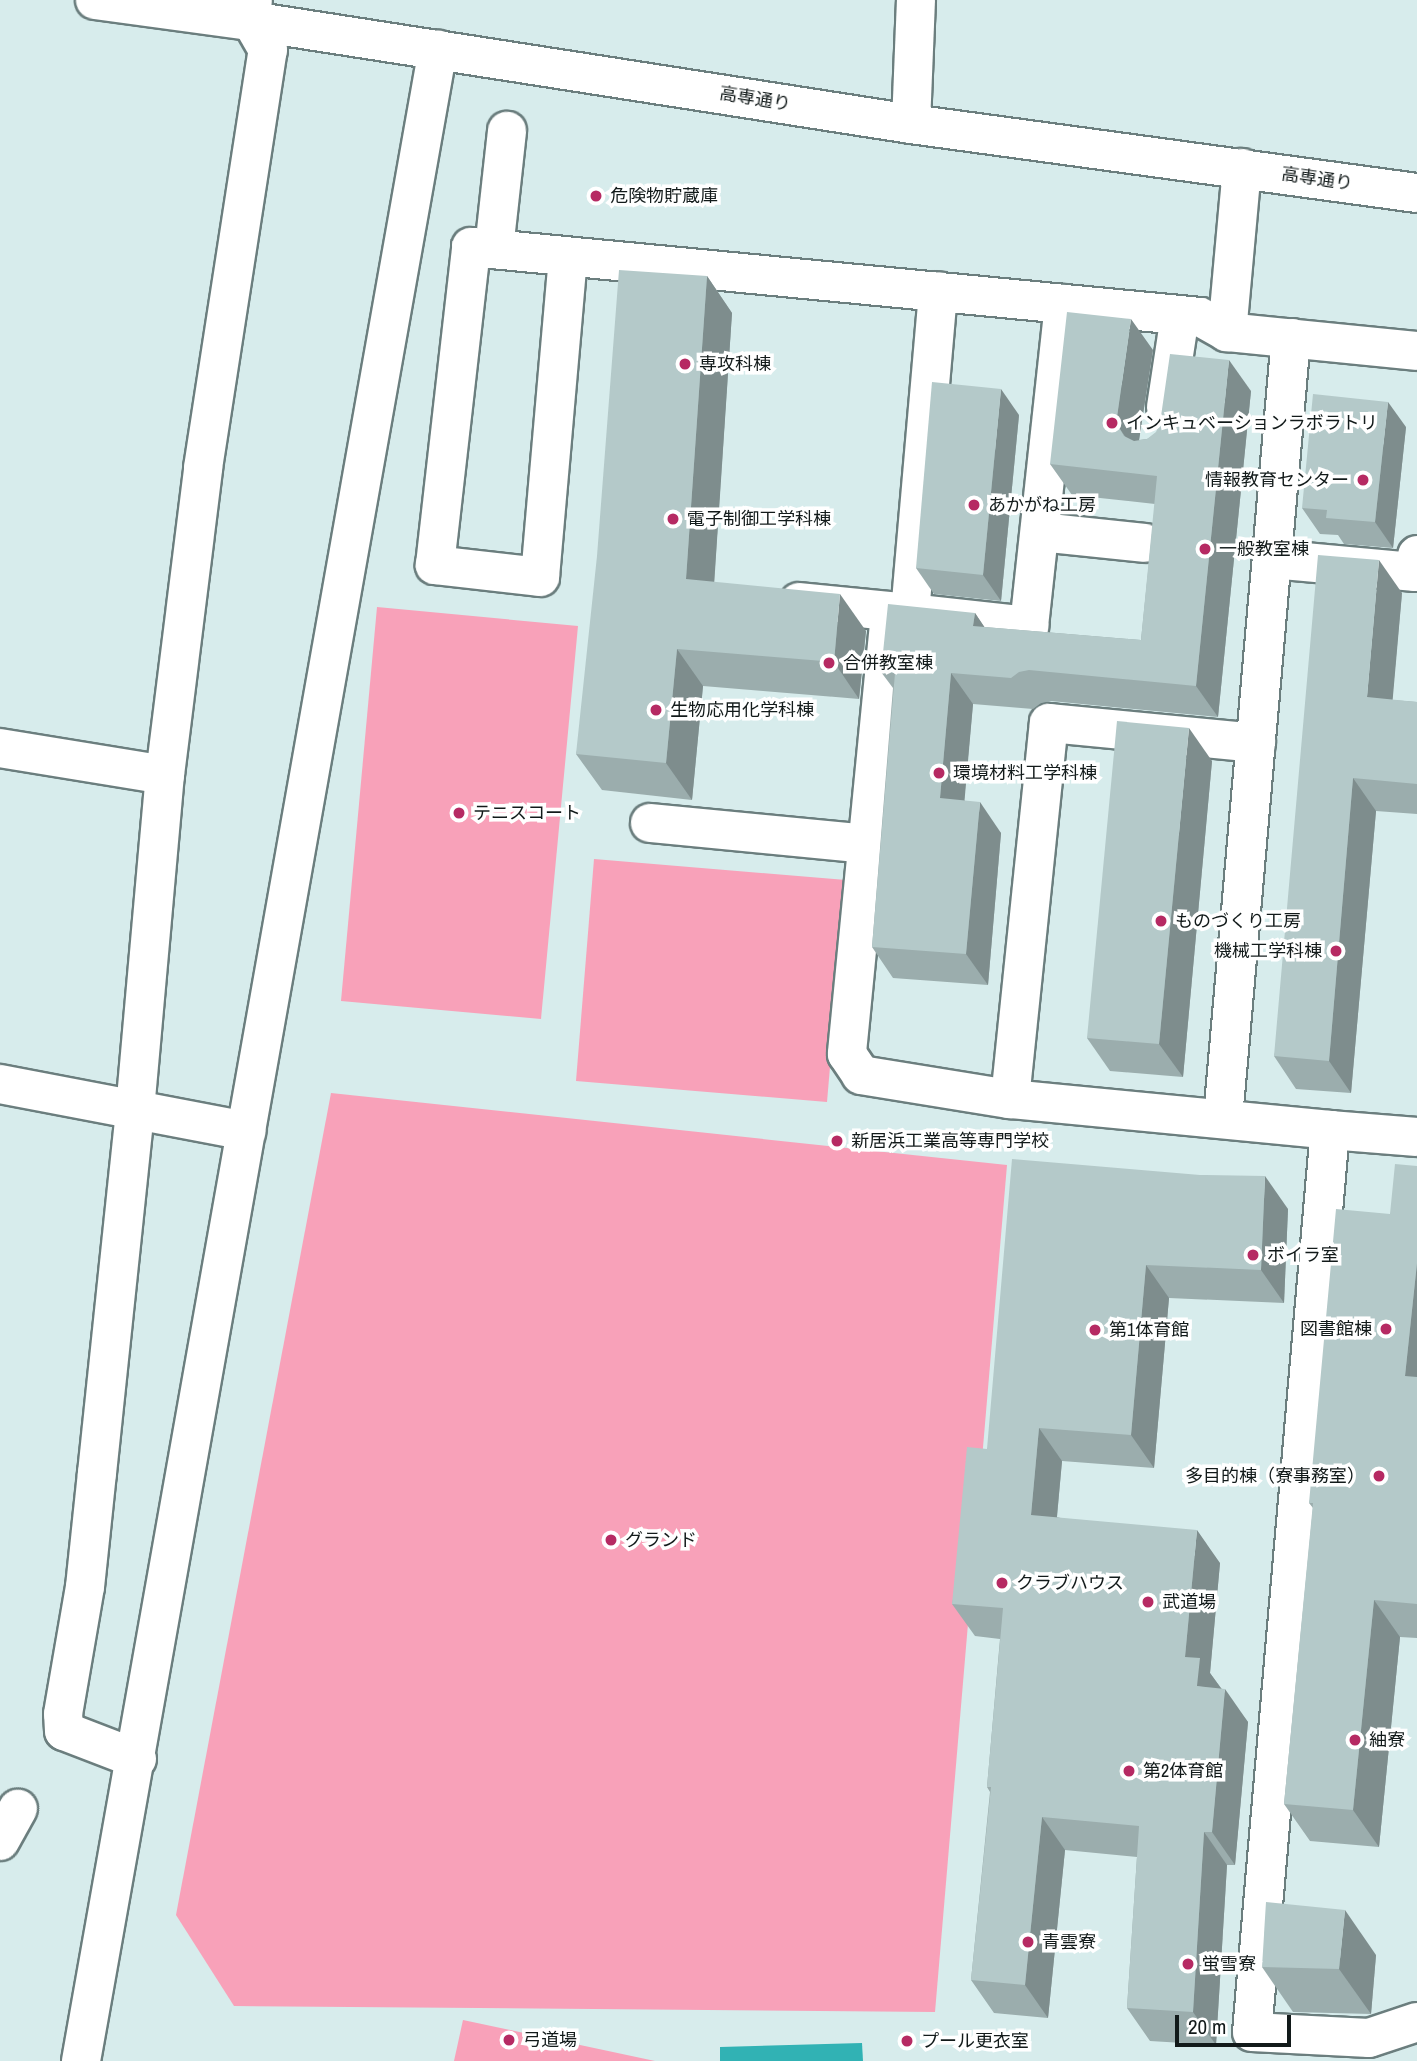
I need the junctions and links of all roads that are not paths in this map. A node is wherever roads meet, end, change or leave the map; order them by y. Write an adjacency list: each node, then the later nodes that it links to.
1 (94, 0): 3 (street, 高専通り)
2 (916, 0): 5 (street)
3 (252, 10): 4 (street, 高専通り); 26 (street)
4 (438, 49): 5 (street, 高専通り); 34 (street)
5 (911, 124): 7 (street, 高専通り)
6 (507, 131): 9 (street)
7 (1242, 168): 8 (street, 高専通り); 14 (street)
8 (1417, 192)
9 (494, 249): 10 (street); 10 (street)
10 (568, 257): 11 (street)
11 (938, 291): 12 (street); 23 (street)
12 (1065, 304): 13 (street); 18 (street)
13 (1180, 316): 14 (street); 17 (street)
14 (1227, 332): 15 (street)
15 (1291, 338): 16 (street); 21 (street)
16 (1417, 351)
17 (1162, 436)
18 (1040, 532): 19 (street); 23 (street)
19 (1144, 543)
20 (1417, 555): 21 (street)
21 (1272, 559): 24 (street)
22 (765, 599): 23 (street)
23 (900, 612): 28 (street)
24 (1256, 743): 30 (street); 32 (street)
25 (0, 748): 26 (street)
26 (165, 775): 31 (street)
27 (650, 823): 28 (street)
28 (867, 844): 30 (street)
29 (0, 1084): 31 (street)
30 (1010, 1099): 32 (street)
31 (135, 1110): 34 (street); 36 (street)
32 (1223, 1118): 33 (street)
33 (1330, 1130): 35 (street); 37 (street)
34 (247, 1131): 36 (street)
35 (1417, 1137)
36 (136, 1759): 38 (street)
37 (1417, 2022)
38 (81, 2061)

